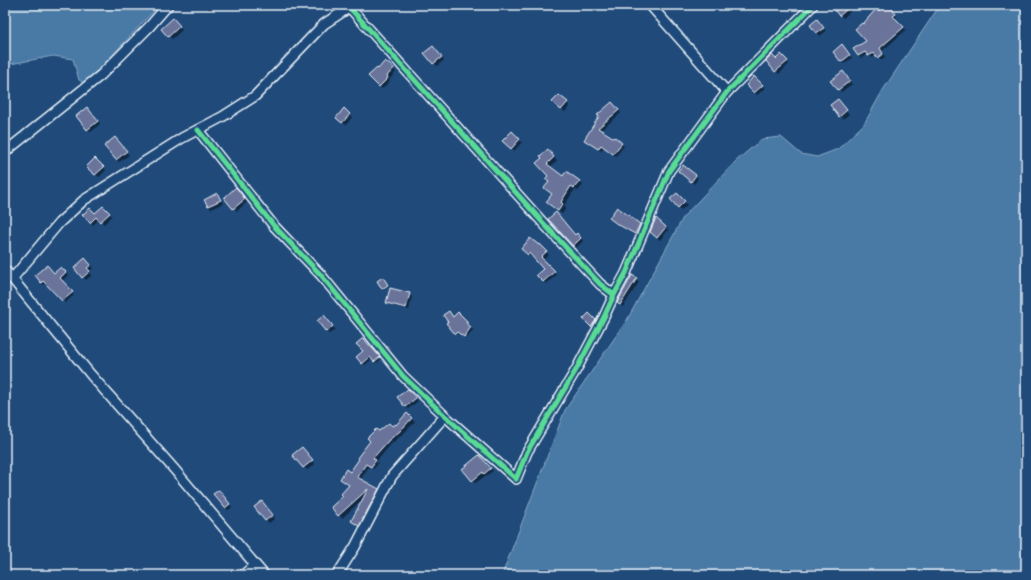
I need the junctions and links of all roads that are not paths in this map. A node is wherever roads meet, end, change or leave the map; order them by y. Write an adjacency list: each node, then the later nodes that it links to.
1 (168, 5): 7 (street)
2 (650, 5): 5 (street)
3 (813, 5): 5 (street)
4 (352, 6): 6 (street); 10 (street)
5 (727, 92): 10 (street)
6 (198, 130): 9 (street); 11 (street)
7 (5, 152)
8 (5, 270): 9 (street)
9 (12, 279): 12 (street)
10 (614, 295): 11 (street)
11 (445, 416): 15 (street)
12 (255, 565): 13 (street); 14 (street)
13 (243, 575)
14 (264, 575)
15 (337, 575)

